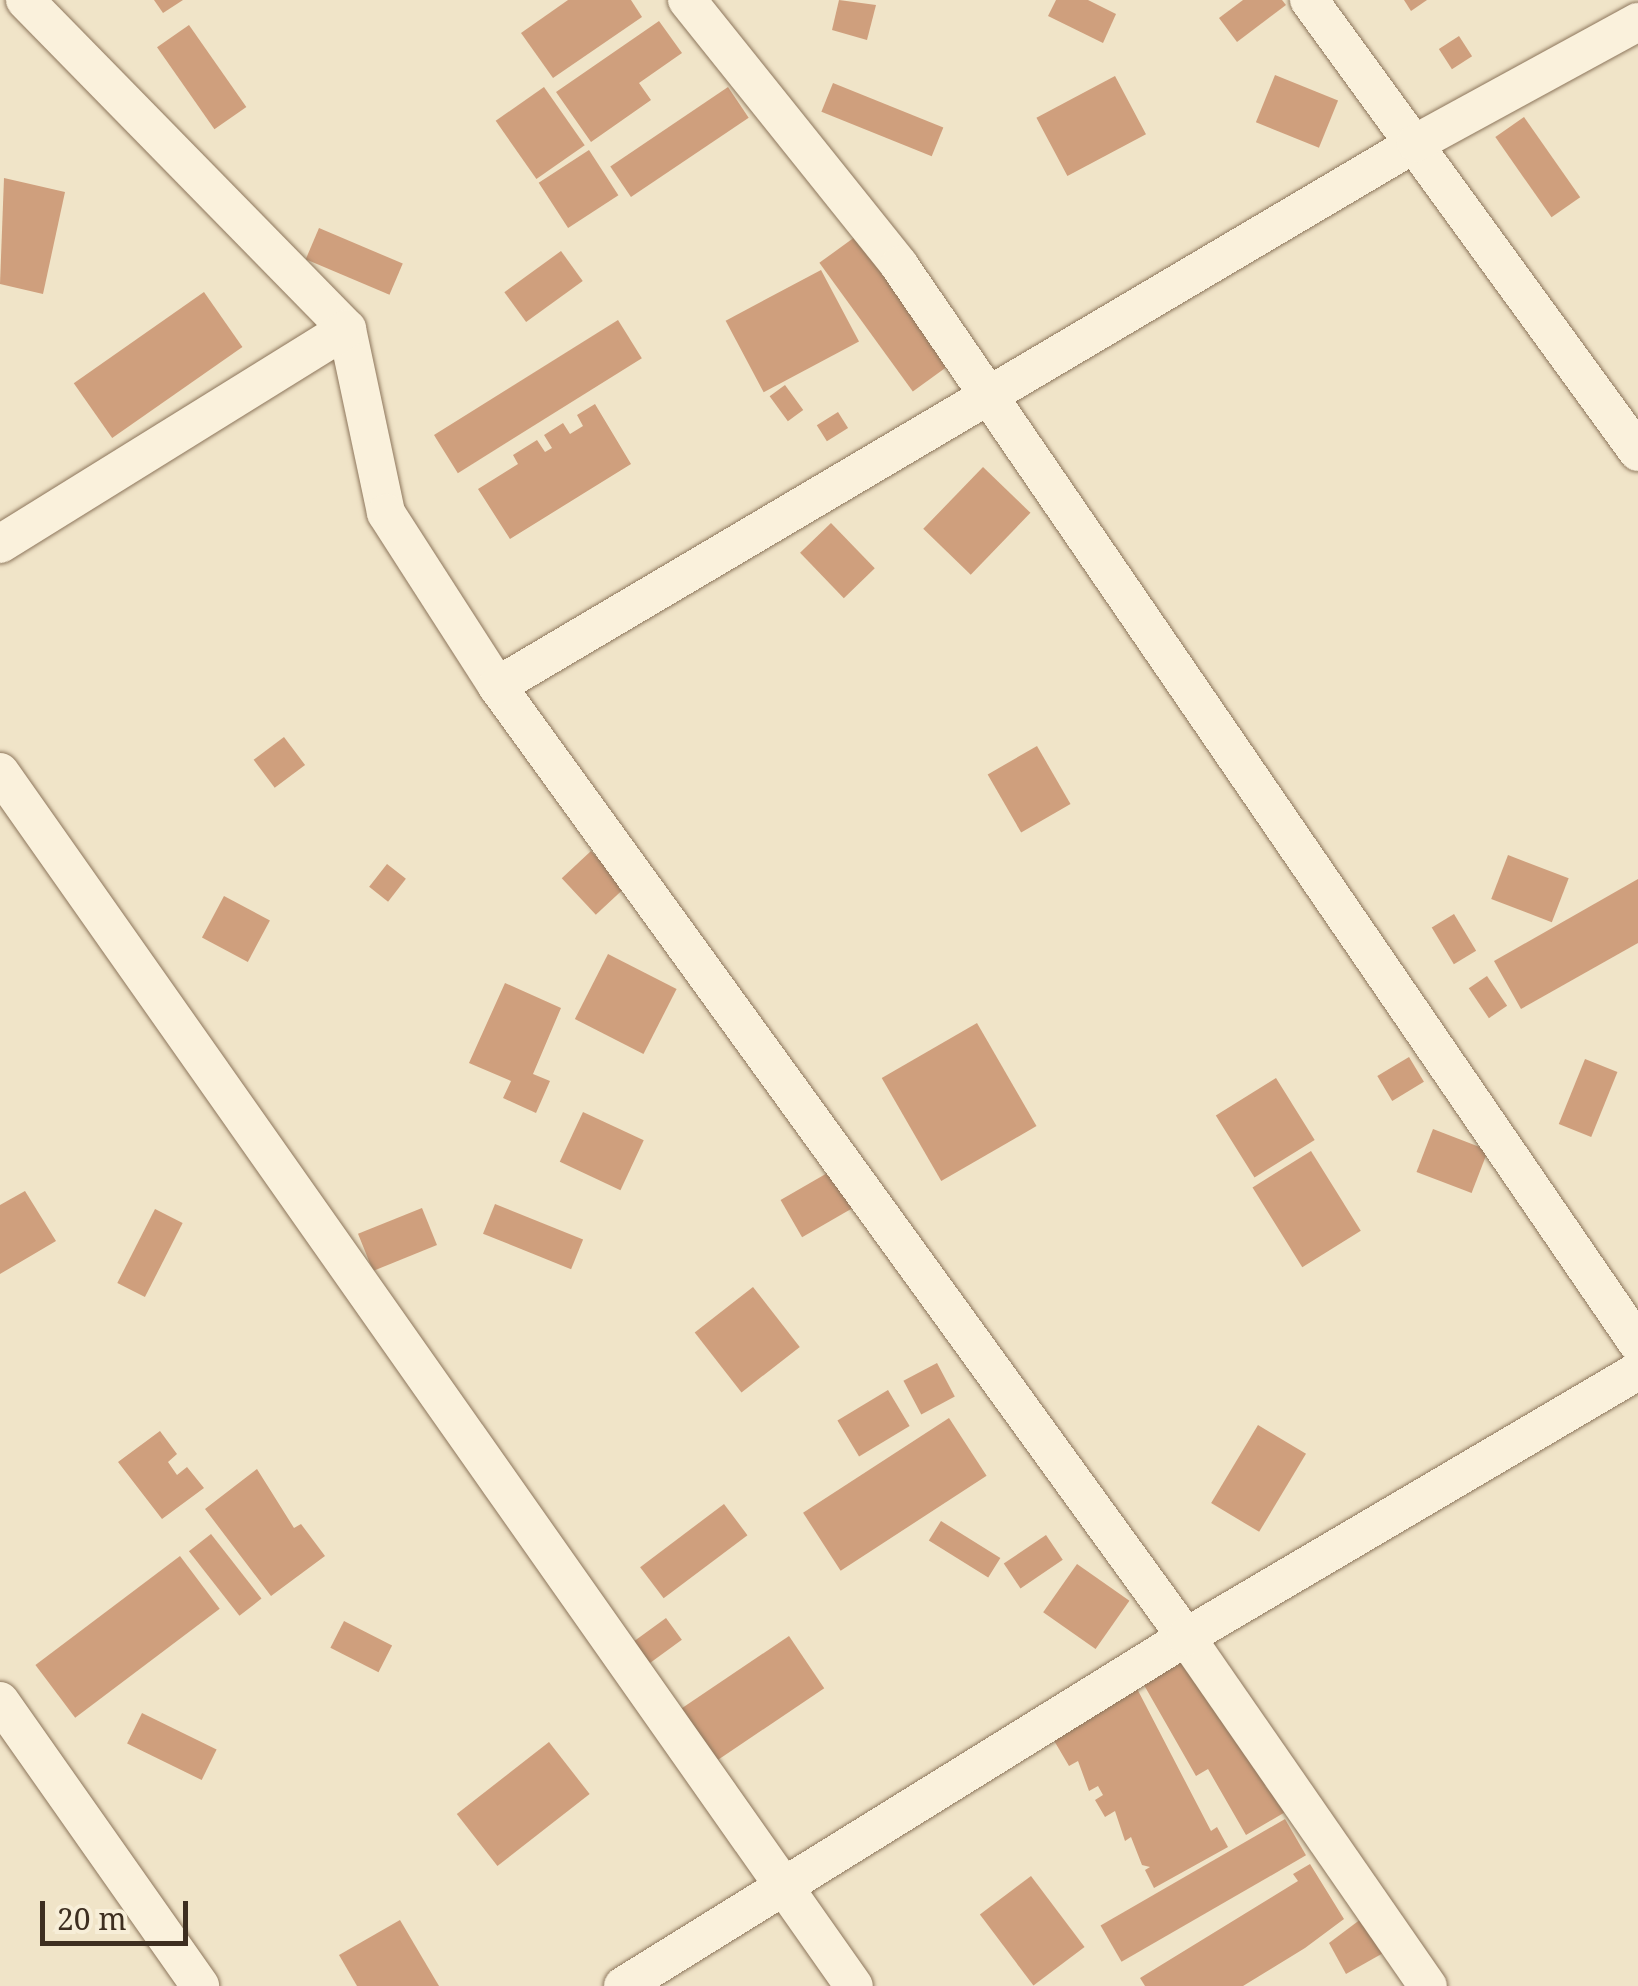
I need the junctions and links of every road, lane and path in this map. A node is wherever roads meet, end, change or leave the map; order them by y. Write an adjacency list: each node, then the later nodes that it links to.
1 (25, 0): 6 (street)
2 (687, 0): 7 (street)
3 (1310, 0): 5 (street)
4 (1638, 22): 5 (street)
5 (1416, 143): 7 (street); 8 (street)
6 (346, 329): 9 (street); 10 (street)
7 (992, 398): 10 (street); 12 (street)
8 (1638, 452)
9 (0, 544)
10 (497, 686): 14 (street)
11 (0, 772): 16 (street)
12 (1638, 1344)
13 (1638, 1372): 14 (street)
14 (1186, 1637): 16 (street); 20 (street)
15 (0, 1702): 17 (street)
16 (783, 1884): 18 (street); 19 (street)
17 (200, 1986)
18 (623, 1986)
19 (854, 1986)
20 (1428, 1986)

